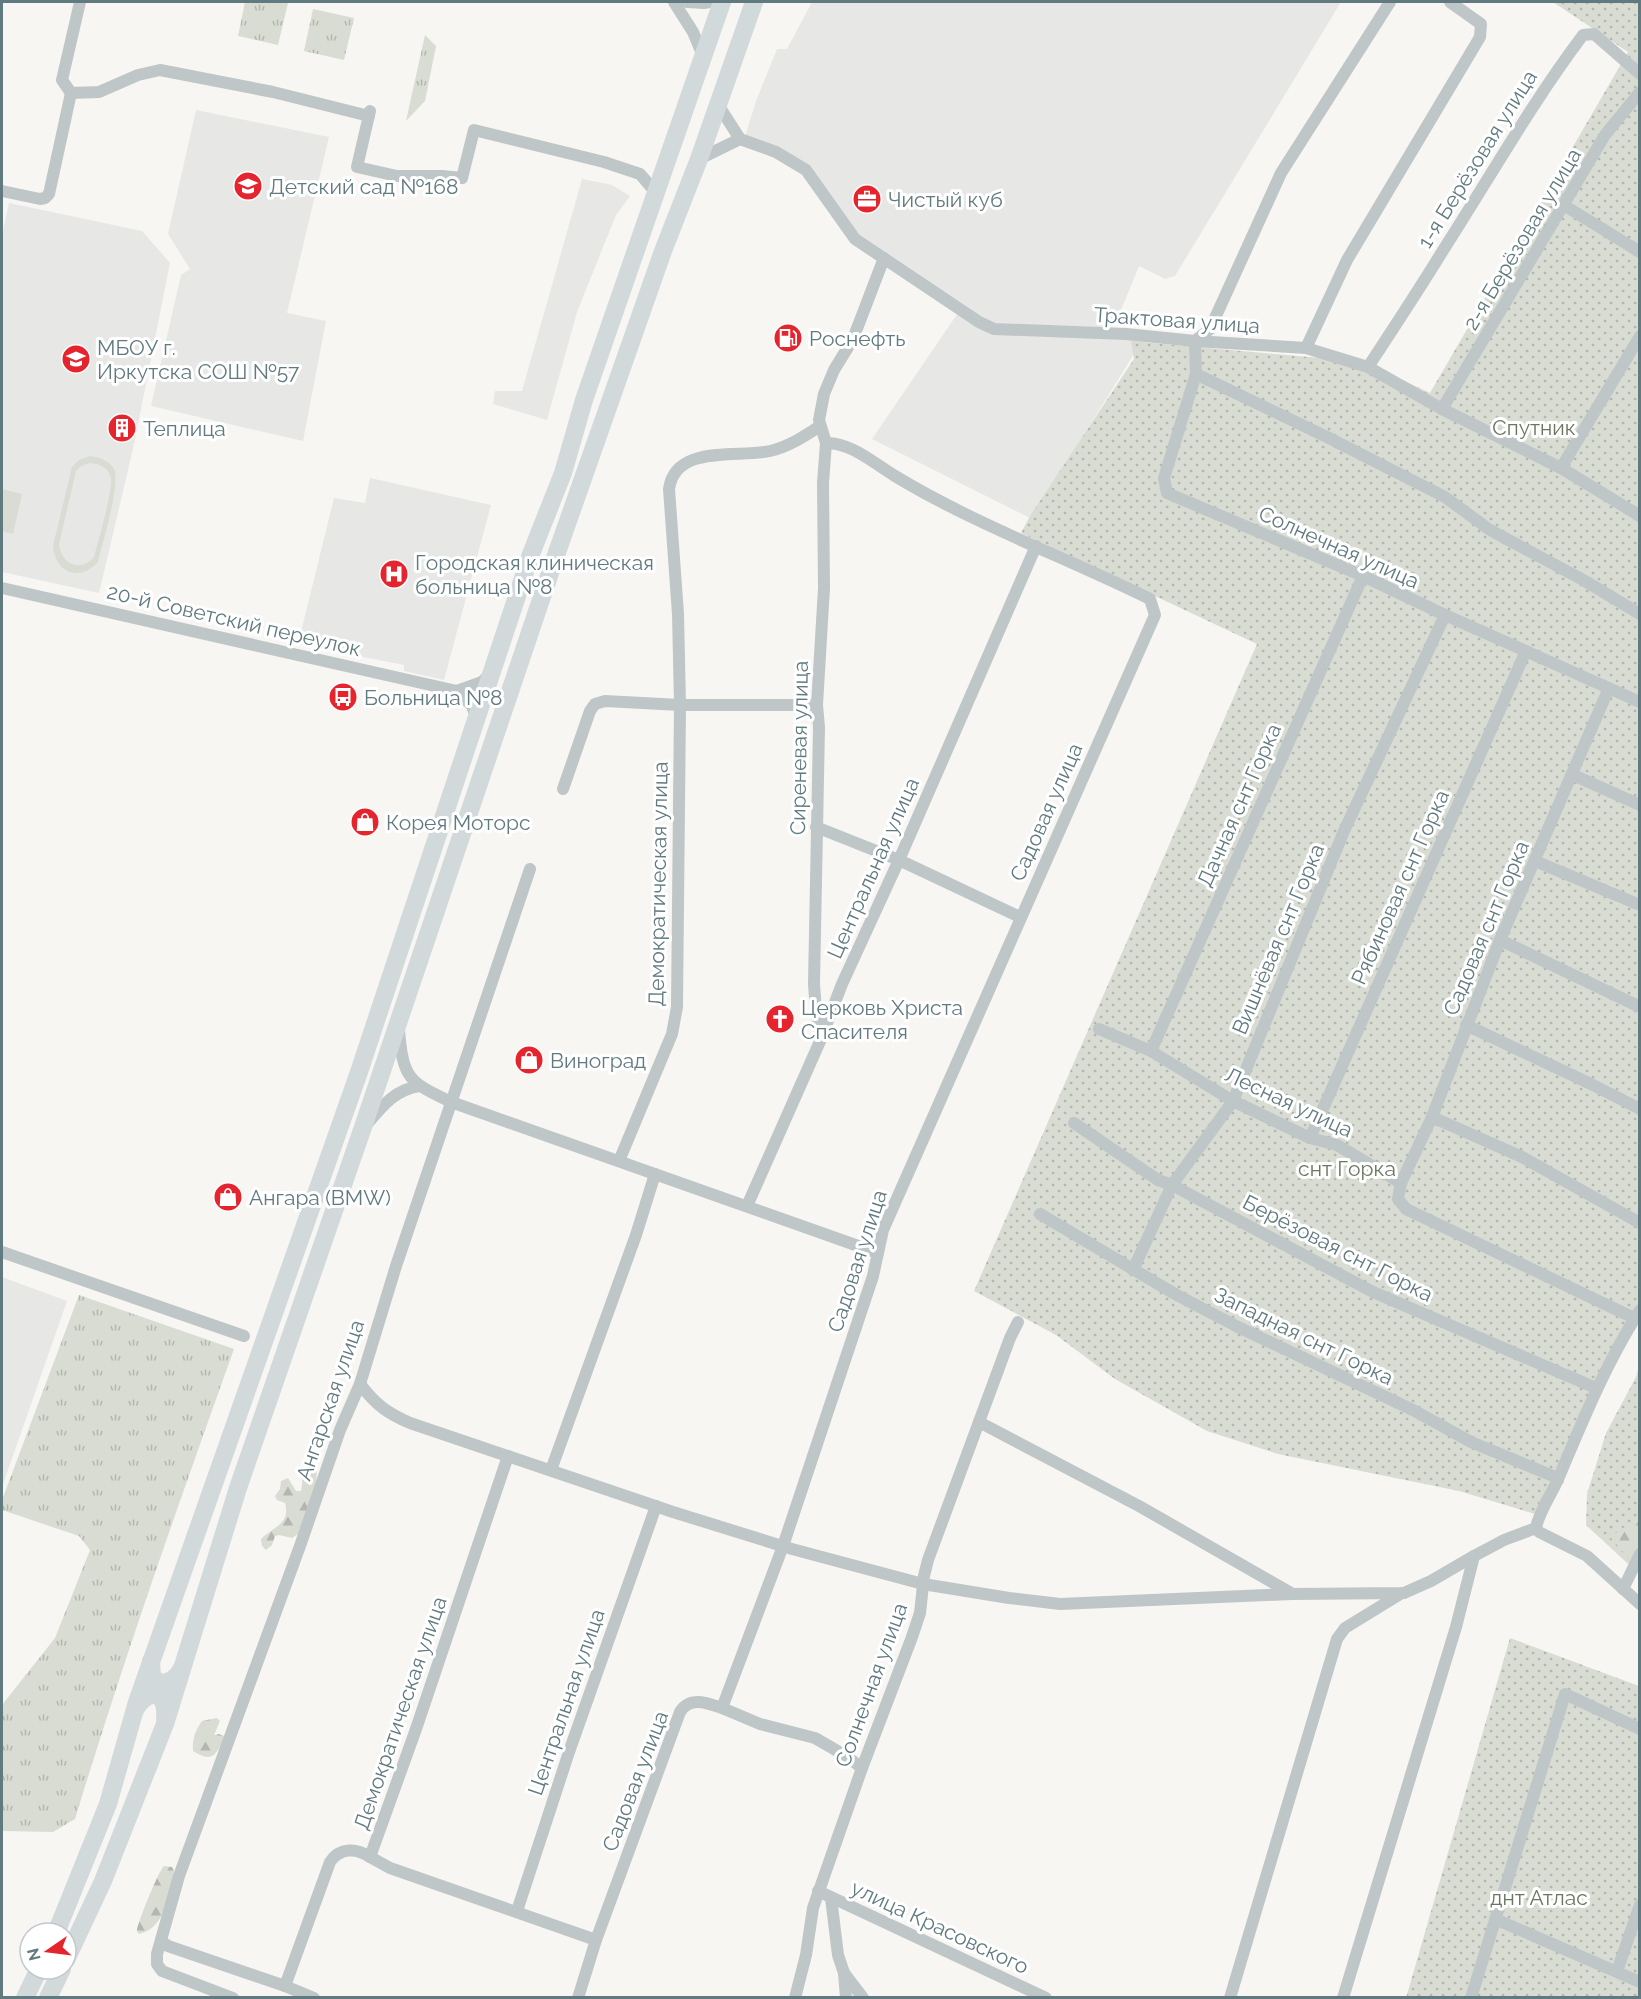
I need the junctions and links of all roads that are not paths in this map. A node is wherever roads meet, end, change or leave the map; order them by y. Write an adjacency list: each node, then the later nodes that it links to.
1 (80, 2): 12 (street)
2 (674, 2): 9 (street)
3 (687, 2): 4 (street)
4 (710, 2)
5 (722, 2): 9 (main road)
6 (754, 2): 13 (main road)
7 (1389, 2): 24 (street)
8 (1450, 2): 25 (street)
9 (703, 56): 15 (main road)
10 (1640, 74): 26 (street, 1-я Берёзовая улица)
11 (1640, 92): 20 (street, 2-я Берёзовая улица)
12 (71, 93): 17 (street); 18 (street)
13 (717, 103): 14 (street); 16 (main road)
14 (741, 139): 16 (street); 22 (street, Трактовая улица)
15 (668, 159): 17 (street); 19 (main road)
16 (699, 159): 57 (main road)
17 (640, 174): 19 (street)
18 (2, 191)
19 (656, 196): 39 (main road)
20 (1565, 206): 21 (street); 28 (street, 2-я Берёзовая улица)
21 (1640, 252)
22 (884, 258): 24 (street, Трактовая улица); 29 (street)
23 (1640, 336): 31 (street)
24 (1194, 341): 25 (street, Трактовая улица); 27 (street, Солнечная улица)
25 (1306, 348): 26 (street, Трактовая улица)
26 (1368, 367): 28 (street, Трактовая улица)
27 (1196, 374): 34 (street, Солнечная улица); 36 (street)
28 (1442, 409): 31 (street, Трактовая улица)
29 (820, 426): 30 (street, Сиреневая улица); 43 (street, Демократическая улица)
30 (826, 443): 33 (street, Садовая улица); 44 (street, Сиреневая улица)
31 (1561, 468): 32 (street, Трактовая улица)
32 (1640, 516)
33 (1036, 546): 50 (street, Центральная улица); 54 (street, Садовая улица)
34 (1363, 576): 37 (street, Солнечная улица); 61 (street, Дачная снт Горка)
35 (2, 588): 41 (street, 20-й Советский переулок)
36 (1640, 614)
37 (1445, 615): 38 (street, Солнечная улица); 63 (street, Вишнёвая снт Горка)
38 (1526, 651): 40 (street, Солнечная улица); 69 (street, Рябиновая снт Горка)
39 (492, 672): 41 (street); 45 (main road)
40 (1609, 688): 42 (street, Солнечная улица); 46 (street, Садовая снт Горка)
41 (457, 691): 45 (street)
42 (1640, 702)
43 (680, 705): 44 (street); 47 (street); 70 (street, Демократическая улица)
44 (817, 705): 49 (street, Сиреневая улица)
45 (477, 720): 81 (main road)
46 (1573, 775): 48 (street); 51 (street, Садовая снт Горка)
47 (563, 789)
48 (1640, 805)
49 (816, 827): 50 (street); 60 (street, Сиреневая улица)
50 (899, 860): 54 (street); 60 (street, Центральная улица)
51 (1535, 861): 53 (street); 55 (street, Садовая снт Горка)
52 (530, 869): 64 (street, Ангарская улица)
53 (1640, 905)
54 (1020, 917): 78 (street, Садовая улица)
55 (1500, 940): 56 (street); 58 (street, Садовая снт Горка)
56 (1640, 1007)
57 (398, 1023): 62 (street); 68 (main road)
58 (1466, 1024): 65 (street); 66 (street, Садовая снт Горка)
59 (1099, 1029): 61 (street, Лесная улица)
60 (821, 1039): 74 (street, Центральная улица)
61 (1151, 1051): 63 (street, Лесная улица)
62 (419, 1086): 64 (street); 68 (street)
63 (1233, 1101): 69 (street, Лесная улица); 73 (street, Вишнёвая снт Горка)
64 (451, 1102): 70 (street); 85 (street, Ангарская улица)
65 (1640, 1110)
66 (1432, 1117): 72 (street, Садовая снт Горка); 76 (street)
67 (1074, 1123): 73 (street, Берёзовая снт Горка)
68 (362, 1130): 102 (main road)
69 (1310, 1138): 72 (street, Лесная улица)
70 (619, 1161): 71 (street)
71 (656, 1174): 74 (street); 89 (street)
72 (1401, 1182): 80 (street)
73 (1172, 1185): 79 (street, Вишнёвая снт Горка); 86 (street, Берёзовая снт Горка)
74 (747, 1206): 78 (street)
75 (1040, 1214): 79 (street, Западная снт Горка)
76 (1640, 1223)
77 (2, 1252): 83 (street)
78 (878, 1253): 93 (street, Садовая улица)
79 (1133, 1270): 90 (street, Западная снт Горка)
80 (1637, 1314): 86 (street)
81 (272, 1321): 83 (street); 84 (main road)
82 (1018, 1322): 87 (street, Солнечная улица)
83 (244, 1336): 84 (street)
84 (255, 1369): 101 (main road)
85 (360, 1384): 88 (street); 117 (street, Ангарская улица)
86 (1596, 1388): 90 (street)
87 (979, 1422): 96 (street, Солнечная улица); 99 (street)
88 (508, 1456): 89 (street); 108 (street, Демократическая улица)
89 (550, 1470): 91 (street)
90 (1558, 1480): 92 (street)
91 (656, 1506): 93 (street); 112 (street, Центральная улица)
92 (1536, 1528): 95 (street); 97 (street)
93 (783, 1546): 96 (street); 103 (street, Садовая улица)
94 (1640, 1554): 97 (street)
95 (1474, 1556): 98 (street); 134 (street)
96 (923, 1584): 99 (street); 107 (street, Солнечная улица)
97 (1623, 1589): 100 (street)
98 (1404, 1593): 99 (street); 133 (street)
99 (1292, 1594)
100 (1640, 1604)
101 (151, 1661): 102 (main road); 104 (main road)
102 (185, 1664): 105 (main road)
103 (722, 1708): 107 (street); 116 (street, Садовая улица)
104 (134, 1712): 105 (main road); 114 (main road)
105 (165, 1724): 115 (main road)
106 (1640, 1729): 113 (street)
107 (862, 1768): 109 (street, Солнечная улица)
108 (370, 1857): 112 (street, Демократическая улица); 123 (street)
109 (818, 1891): 110 (street, улица Красовского); 129 (street, Солнечная улица)
110 (831, 1898): 119 (street); 132 (street, улица Красовского)
111 (1640, 1905): 118 (street)
112 (517, 1911): 116 (street, Демократическая улица)
113 (1495, 1919): 118 (street); 135 (street)
114 (61, 1921)
115 (78, 1934)
116 (596, 1940): 128 (street, Садовая улица)
117 (161, 1941): 123 (street); 126 (street, Ангарская улица)
118 (1617, 1971): 122 (street)
119 (844, 1973): 130 (street); 131 (street)
120 (33, 1981): 124 (main road)
121 (56, 1981): 125 (main road)
122 (1640, 1982)
123 (285, 1986): 127 (street)
124 (25, 1998)
125 (48, 1998)
126 (233, 1998)
127 (314, 1998)
128 (578, 1998)
129 (795, 1998)
130 (846, 1998)
131 (863, 1998)
132 (1046, 1998)
133 (1230, 1998)
134 (1343, 1998)
135 (1471, 1998)

